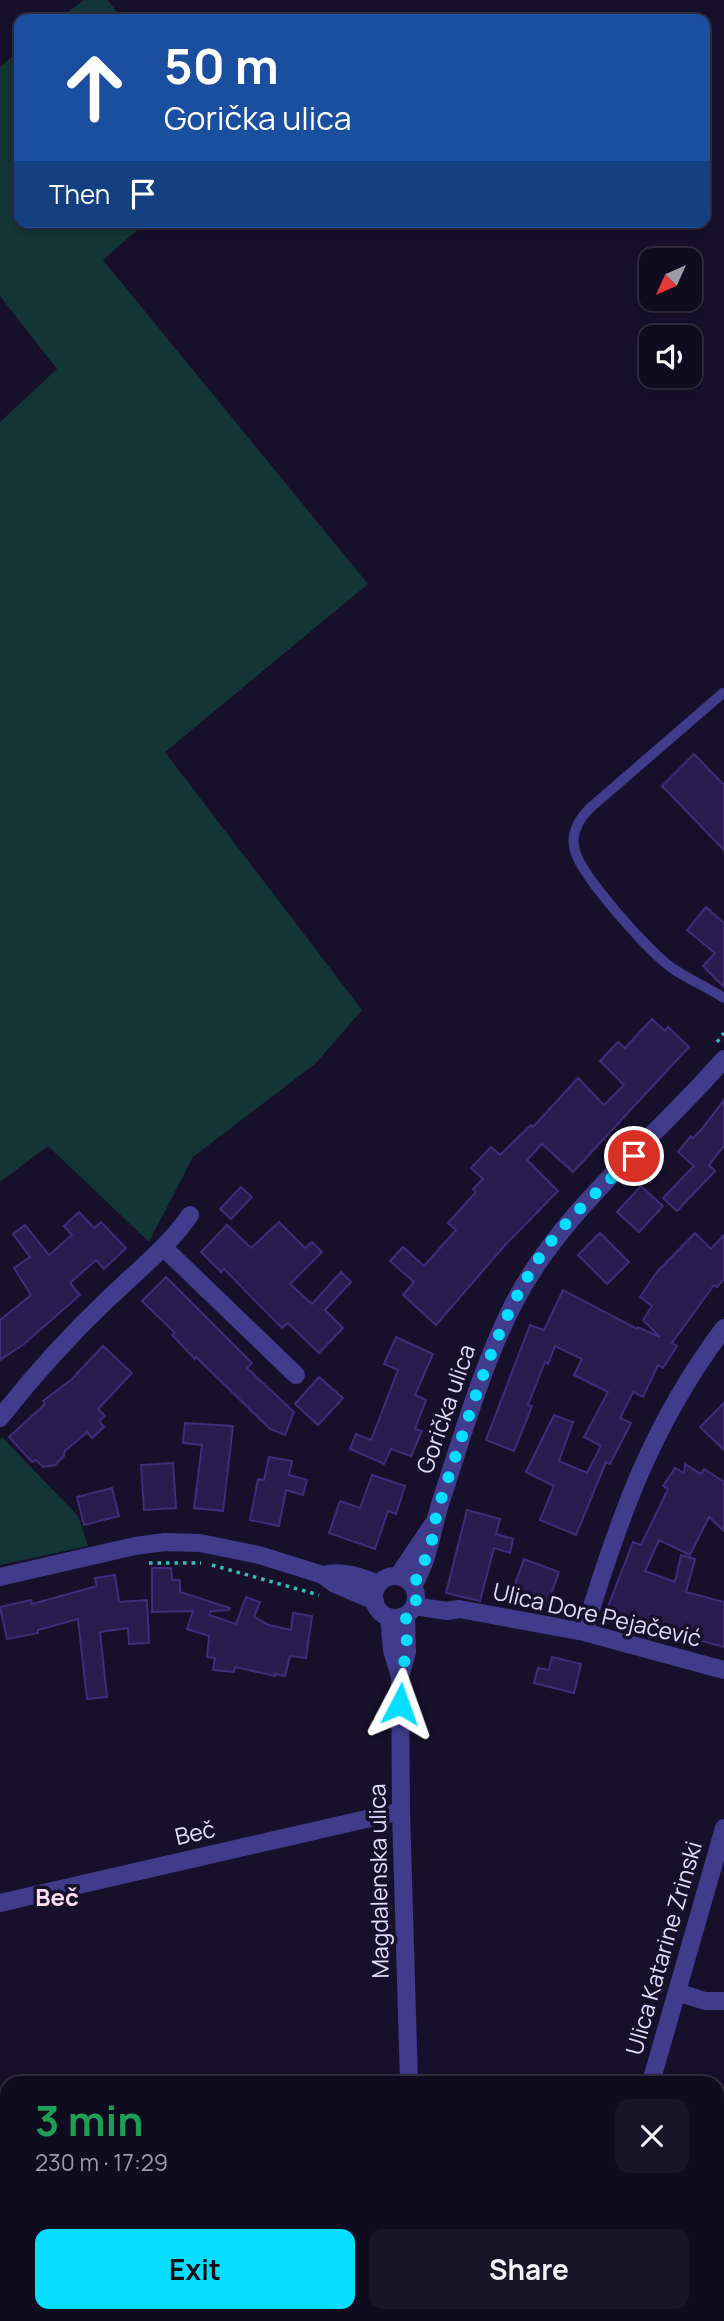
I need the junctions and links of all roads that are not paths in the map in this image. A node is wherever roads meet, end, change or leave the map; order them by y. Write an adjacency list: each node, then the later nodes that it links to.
1 (723, 693): 2 (lane)
2 (724, 998)
3 (724, 1059): 11 (street, Gorička ulica)
4 (190, 1215): 5 (street)
5 (163, 1247): 7 (street); 8 (street)
6 (724, 1330): 12 (street)
7 (296, 1375)
8 (0, 1418)
9 (0, 1577): 10 (street)
10 (377, 1592): 11 (street); 11 (street)
11 (406, 1599): 12 (street, Ulica Dore Pejačević); 14 (street, Magdalenska ulica)
12 (584, 1632): 13 (street, Ulica Dore Pejačević)
13 (724, 1670)
14 (401, 1811): 16 (street, Beč); 19 (street, Magdalenska ulica)
15 (724, 1828): 17 (street, Ulica Katarine Zrinski)
16 (0, 1903)
17 (677, 1992): 18 (street); 20 (street, Ulica Katarine Zrinski)
18 (724, 2001)
19 (409, 2076)
20 (653, 2076)

